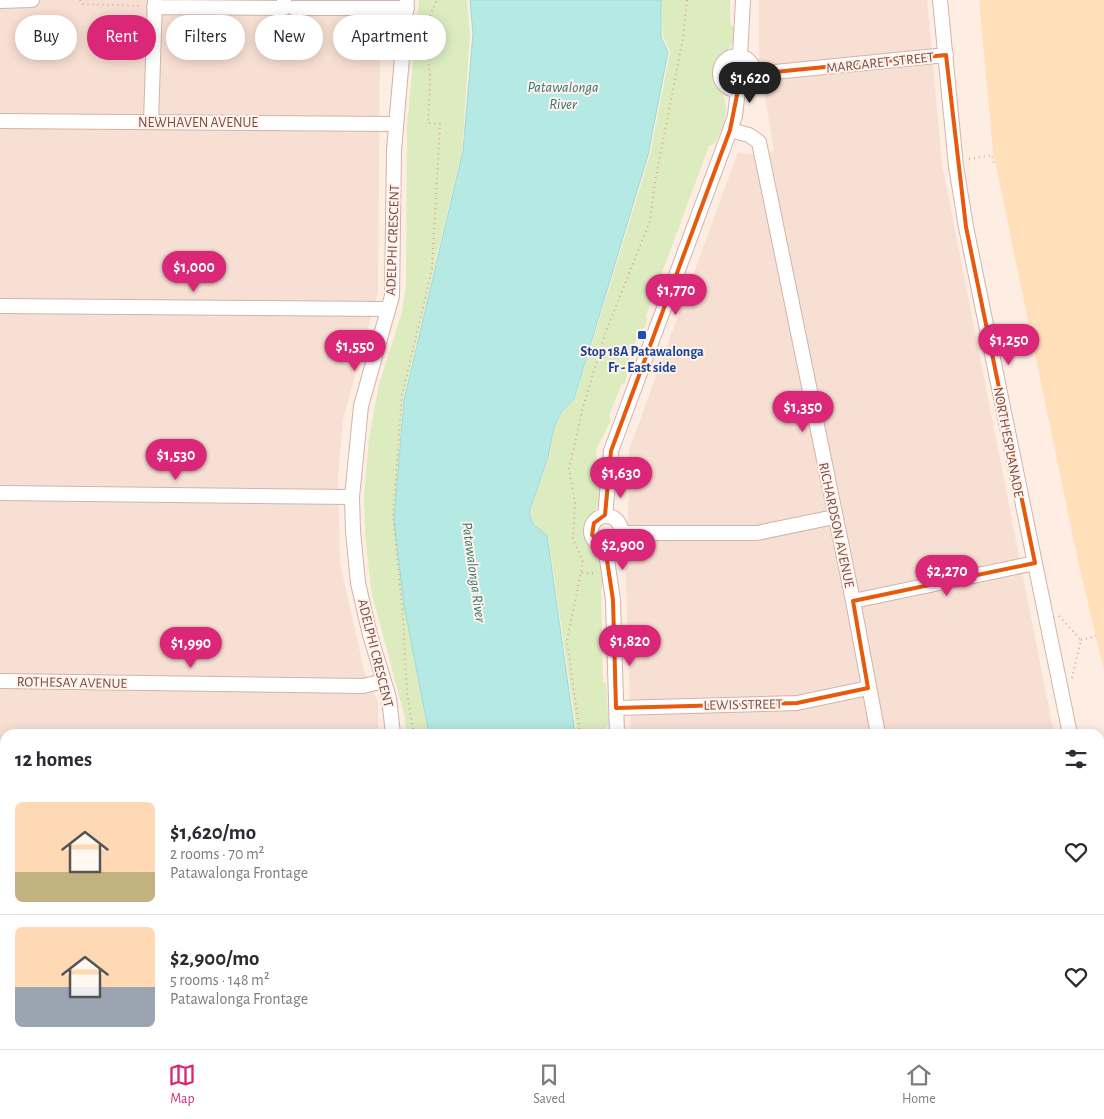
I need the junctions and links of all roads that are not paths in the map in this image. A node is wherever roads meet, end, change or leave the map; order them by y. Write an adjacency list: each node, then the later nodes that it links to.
1 (0, 0): 2 (street)
2 (32, 0)
3 (743, 0): 9 (street)
4 (940, 0): 8 (street, NORTH ESPLANADE)
5 (154, 3): 7 (street); 13 (street)
6 (407, 4): 7 (street); 14 (street, ADELPHI CRESCENT)
7 (287, 5)
8 (946, 55): 10 (street, MARGARET STREET); 24 (street, NORTH ESPLANADE)
9 (740, 56): 10 (street); 11 (street)
10 (754, 74): 11 (street)
11 (738, 90): 15 (street)
12 (0, 121): 13 (street, NEWHAVEN AVENUE)
13 (151, 122): 14 (street, NEWHAVEN AVENUE)
14 (396, 124): 17 (street, ADELPHI CRESCENT)
15 (730, 130): 20 (street); 21 (street, RICHARDSON AVENUE)
16 (0, 306): 17 (street)
17 (388, 309): 19 (street, ADELPHI CRESCENT)
18 (0, 493): 19 (street)
19 (352, 497): 27 (street, ADELPHI CRESCENT)
20 (605, 516): 22 (street); 23 (street)
21 (834, 517): 22 (street); 25 (street, RICHARDSON AVENUE)
22 (620, 533): 23 (street)
23 (605, 546): 29 (street)
24 (1035, 563): 25 (street); 33 (street, NORTH ESPLANADE)
25 (853, 601): 28 (street, RICHARDSON AVENUE)
26 (0, 681): 27 (street, ROTHESAY AVENUE)
27 (384, 681): 30 (street, ADELPHI CRESCENT)
28 (868, 688): 29 (street, LEWIS STREET); 32 (street, RICHARDSON AVENUE)
29 (616, 708): 31 (street)
30 (393, 729)
31 (617, 729)
32 (877, 729)
33 (1069, 729)

